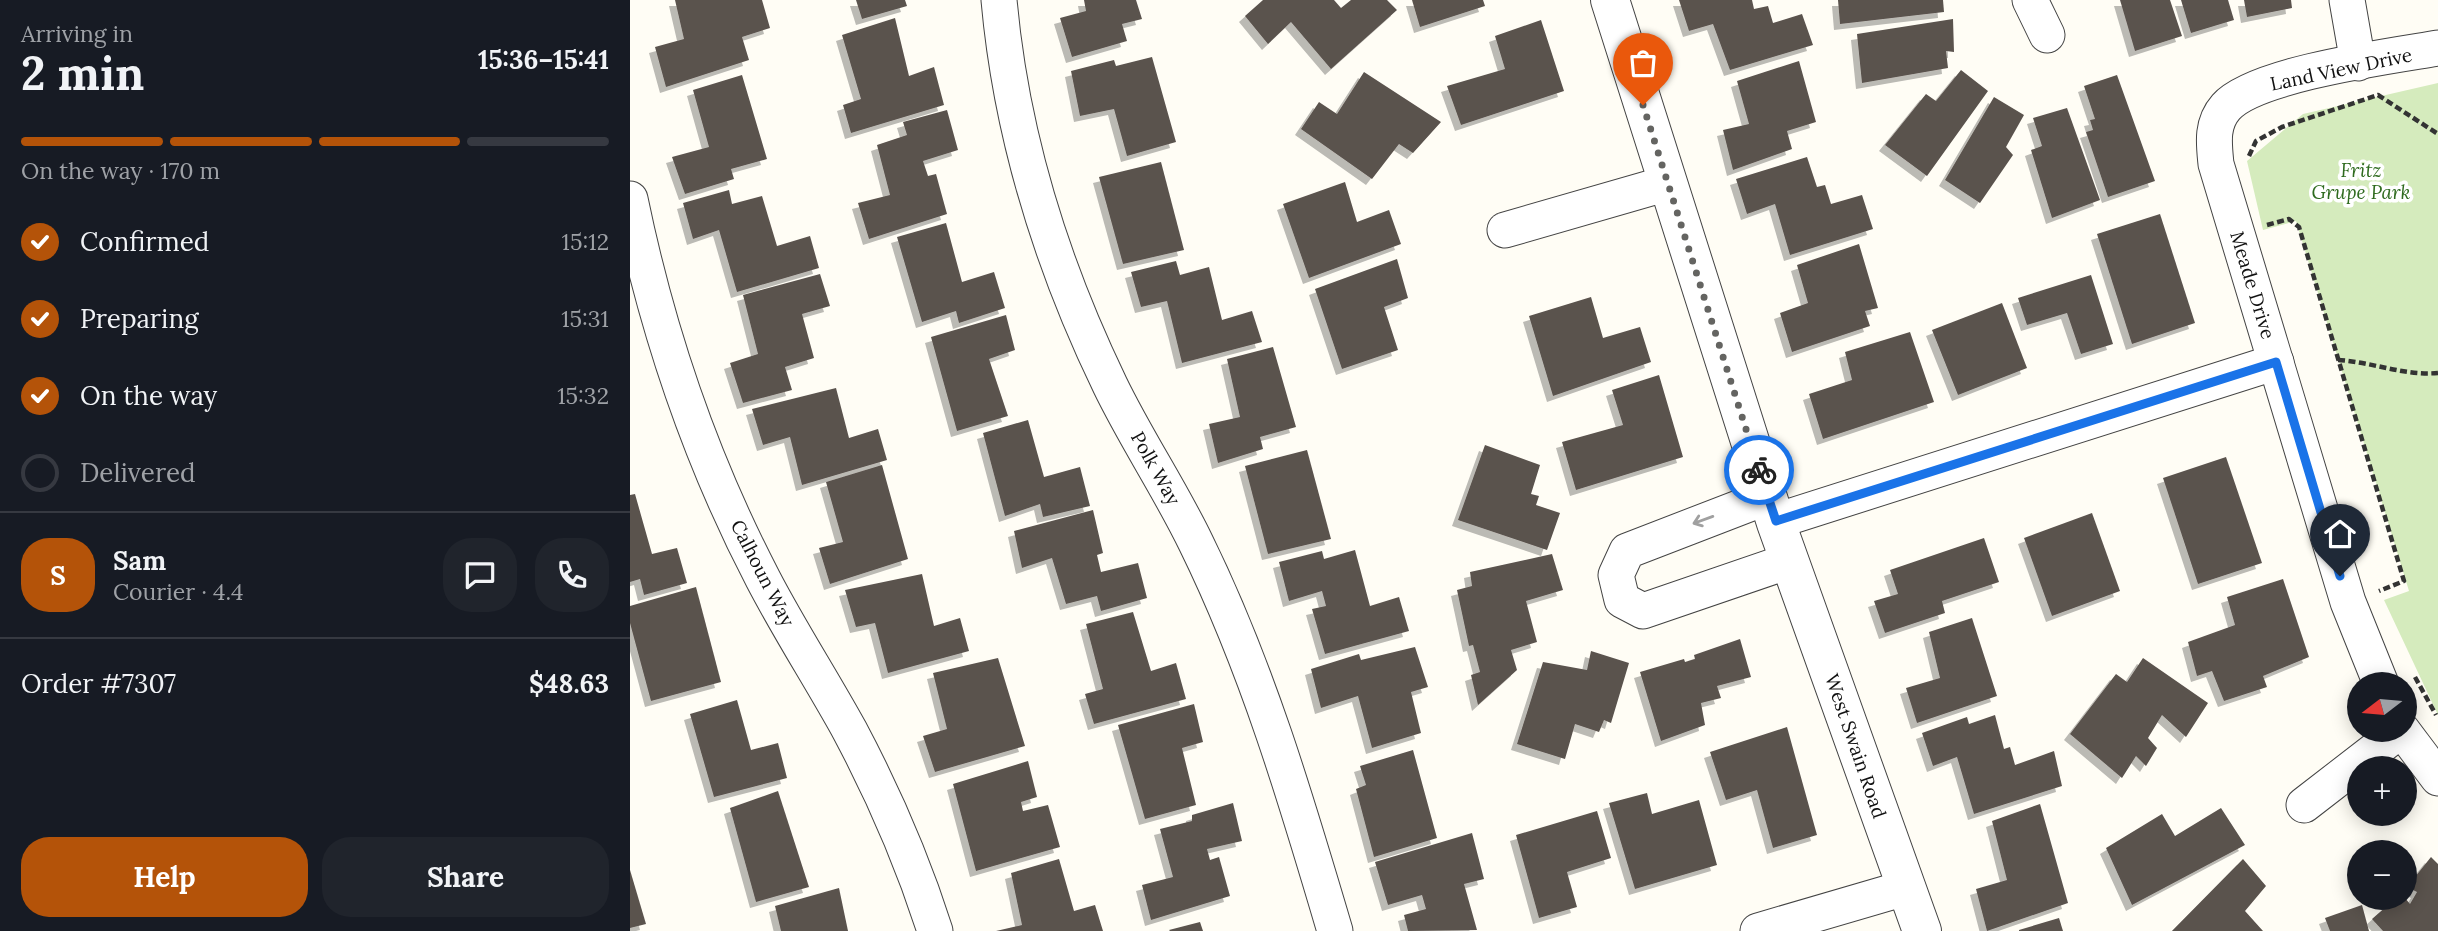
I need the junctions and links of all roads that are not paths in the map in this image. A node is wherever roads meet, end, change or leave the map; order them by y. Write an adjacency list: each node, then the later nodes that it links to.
1 (999, 0): 22 (street, Polk Way)
2 (1610, 0): 8 (street, West Swain Road)
3 (2030, 0): 5 (street)
4 (2347, 0): 7 (street)
5 (2047, 35)
6 (2438, 48): 7 (street, Land View Drive)
7 (2358, 63): 10 (street, Land View Drive)
8 (1668, 183): 11 (street); 13 (street, West Swain Road)
9 (630, 199): 21 (street, Calhoun Way)
10 (2245, 209): 12 (street, Meade Drive)
11 (1505, 230)
12 (2276, 362): 13 (street); 15 (street, Meade Drive)
13 (1772, 509): 14 (street, West Swain Road); 14 (street, one-way to 14)
14 (1789, 561): 20 (street, West Swain Road)
15 (2376, 672)
16 (2386, 742): 19 (street)
17 (2410, 742): 18 (street)
18 (2438, 778)
19 (2305, 806)
20 (1905, 888): 23 (street); 24 (street, West Swain Road)
21 (935, 931)
22 (1335, 931)
23 (1758, 931)
24 (1922, 931)

